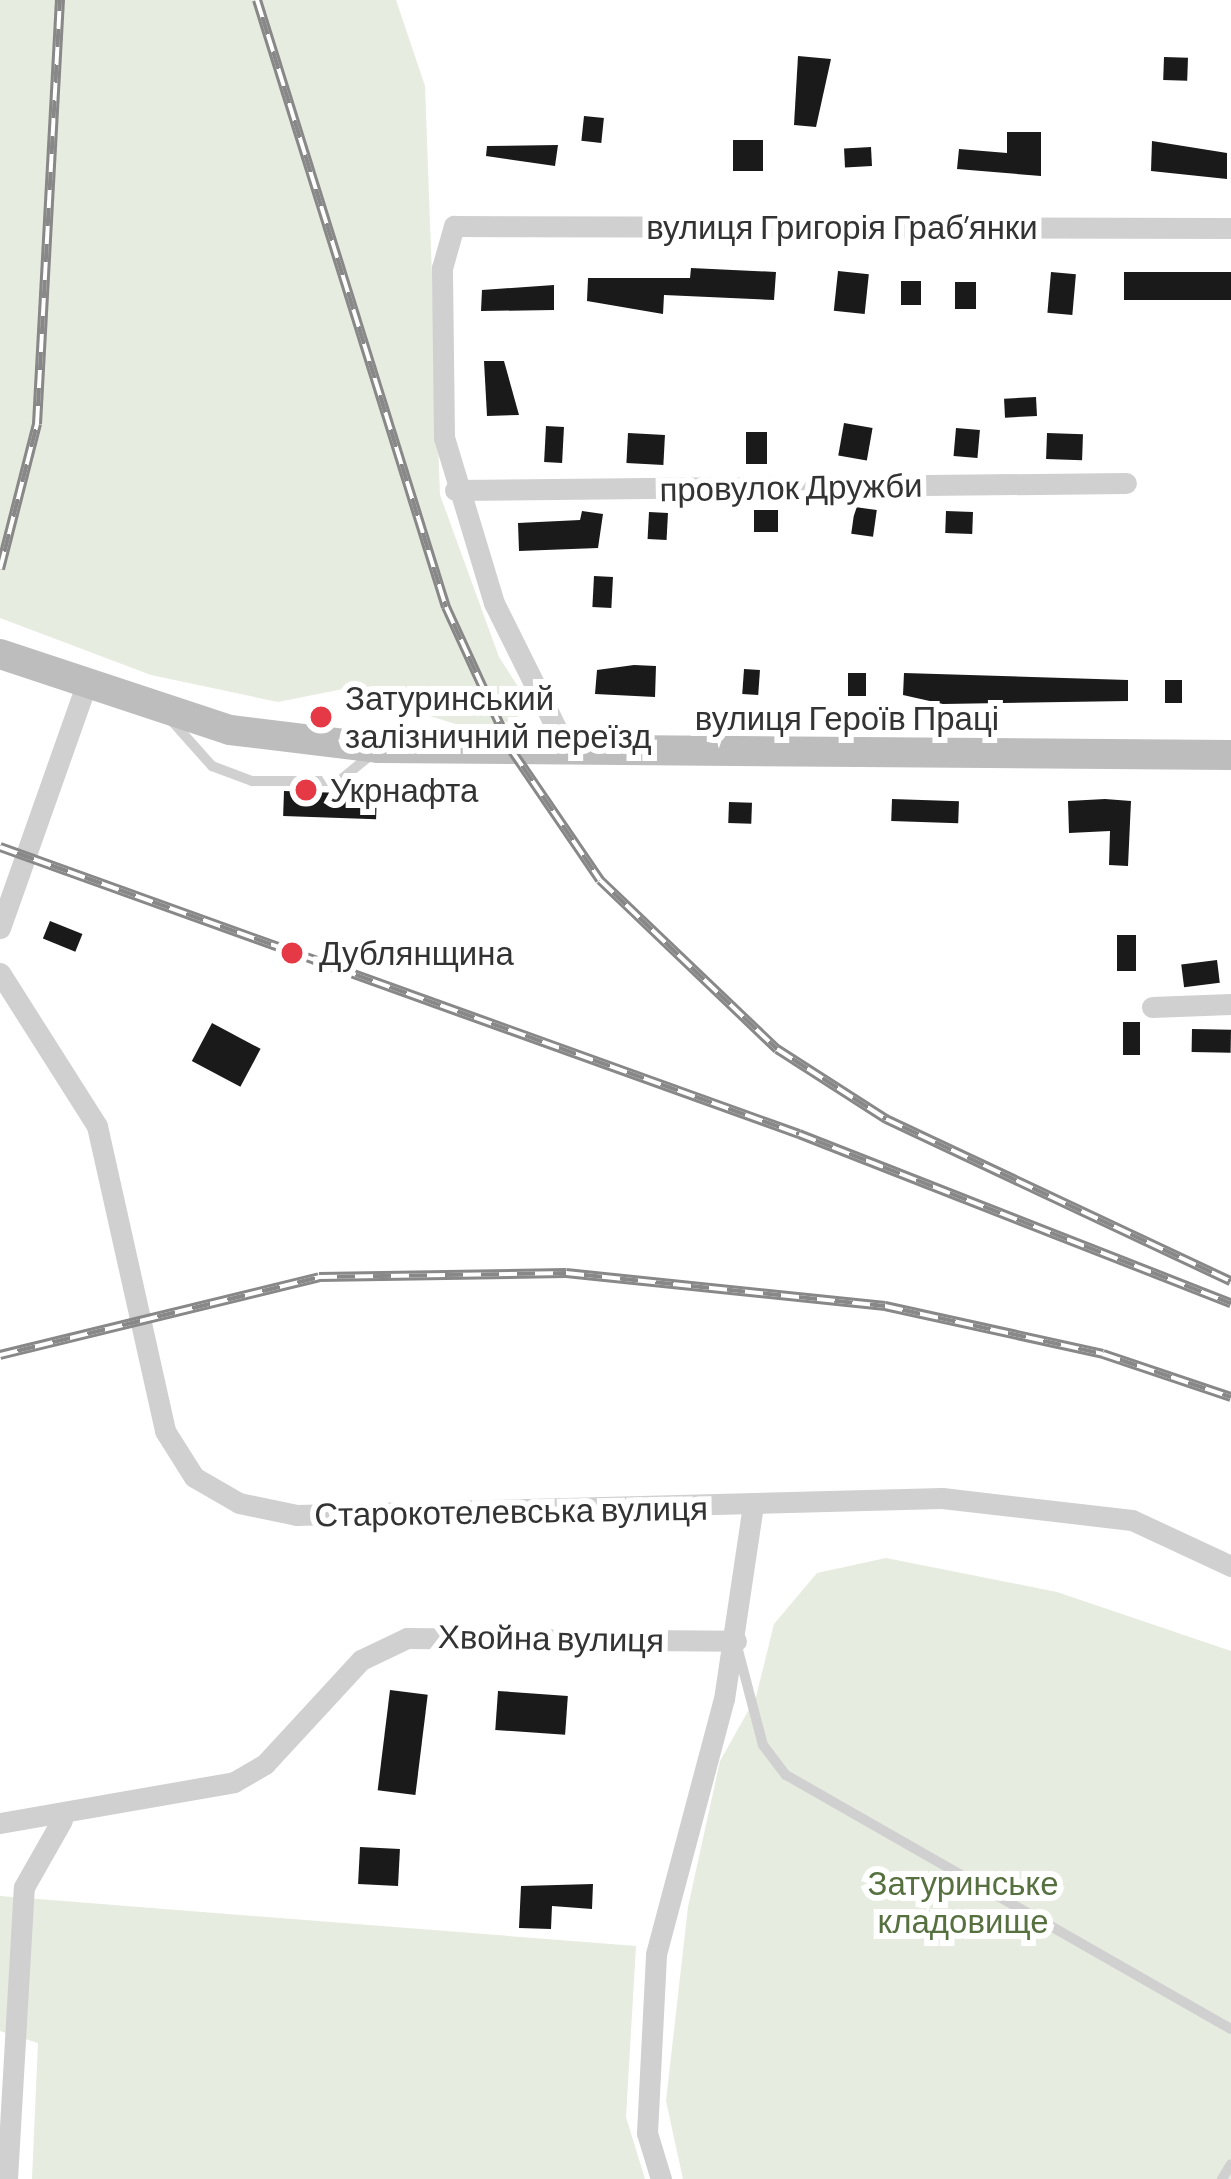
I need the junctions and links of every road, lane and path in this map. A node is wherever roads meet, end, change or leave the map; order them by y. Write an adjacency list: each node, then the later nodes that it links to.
1 (1231, 228): 3 (street, вулиця Григорія Грабʼянки)
2 (1126, 483): 3 (street, провулок Дружби)
3 (455, 490): 8 (street)
4 (0, 654): 5 (main road, вулиця Героїв Праці)
5 (86, 685): 6 (main road, вулиця Героїв Праці); 10 (street)
6 (162, 711): 7 (main road, вулиця Героїв Праці); 7 (lane)
7 (379, 748): 8 (main road, вулиця Героїв Праці)
8 (568, 752): 9 (main road, вулиця Героїв Праці)
9 (1231, 755)
10 (0, 928)
11 (0, 973): 14 (street, Старокотелевська вулиця)
12 (1231, 1004): 13 (street)
13 (1152, 1007)
14 (753, 1505): 15 (street, Старокотелевська вулиця); 16 (street)
15 (1231, 1566)
16 (736, 1642): 17 (street, Хвойна вулиця); 21 (lane); 24 (street)
17 (62, 1820): 18 (street, Хвойна вулиця); 20 (street)
18 (0, 1822)
19 (0, 1883): 20 (street)
20 (24, 1887): 23 (street)
21 (1231, 2029)
22 (1231, 2164): 25 (lane)
23 (7, 2179)
24 (661, 2179)
25 (1222, 2179)

